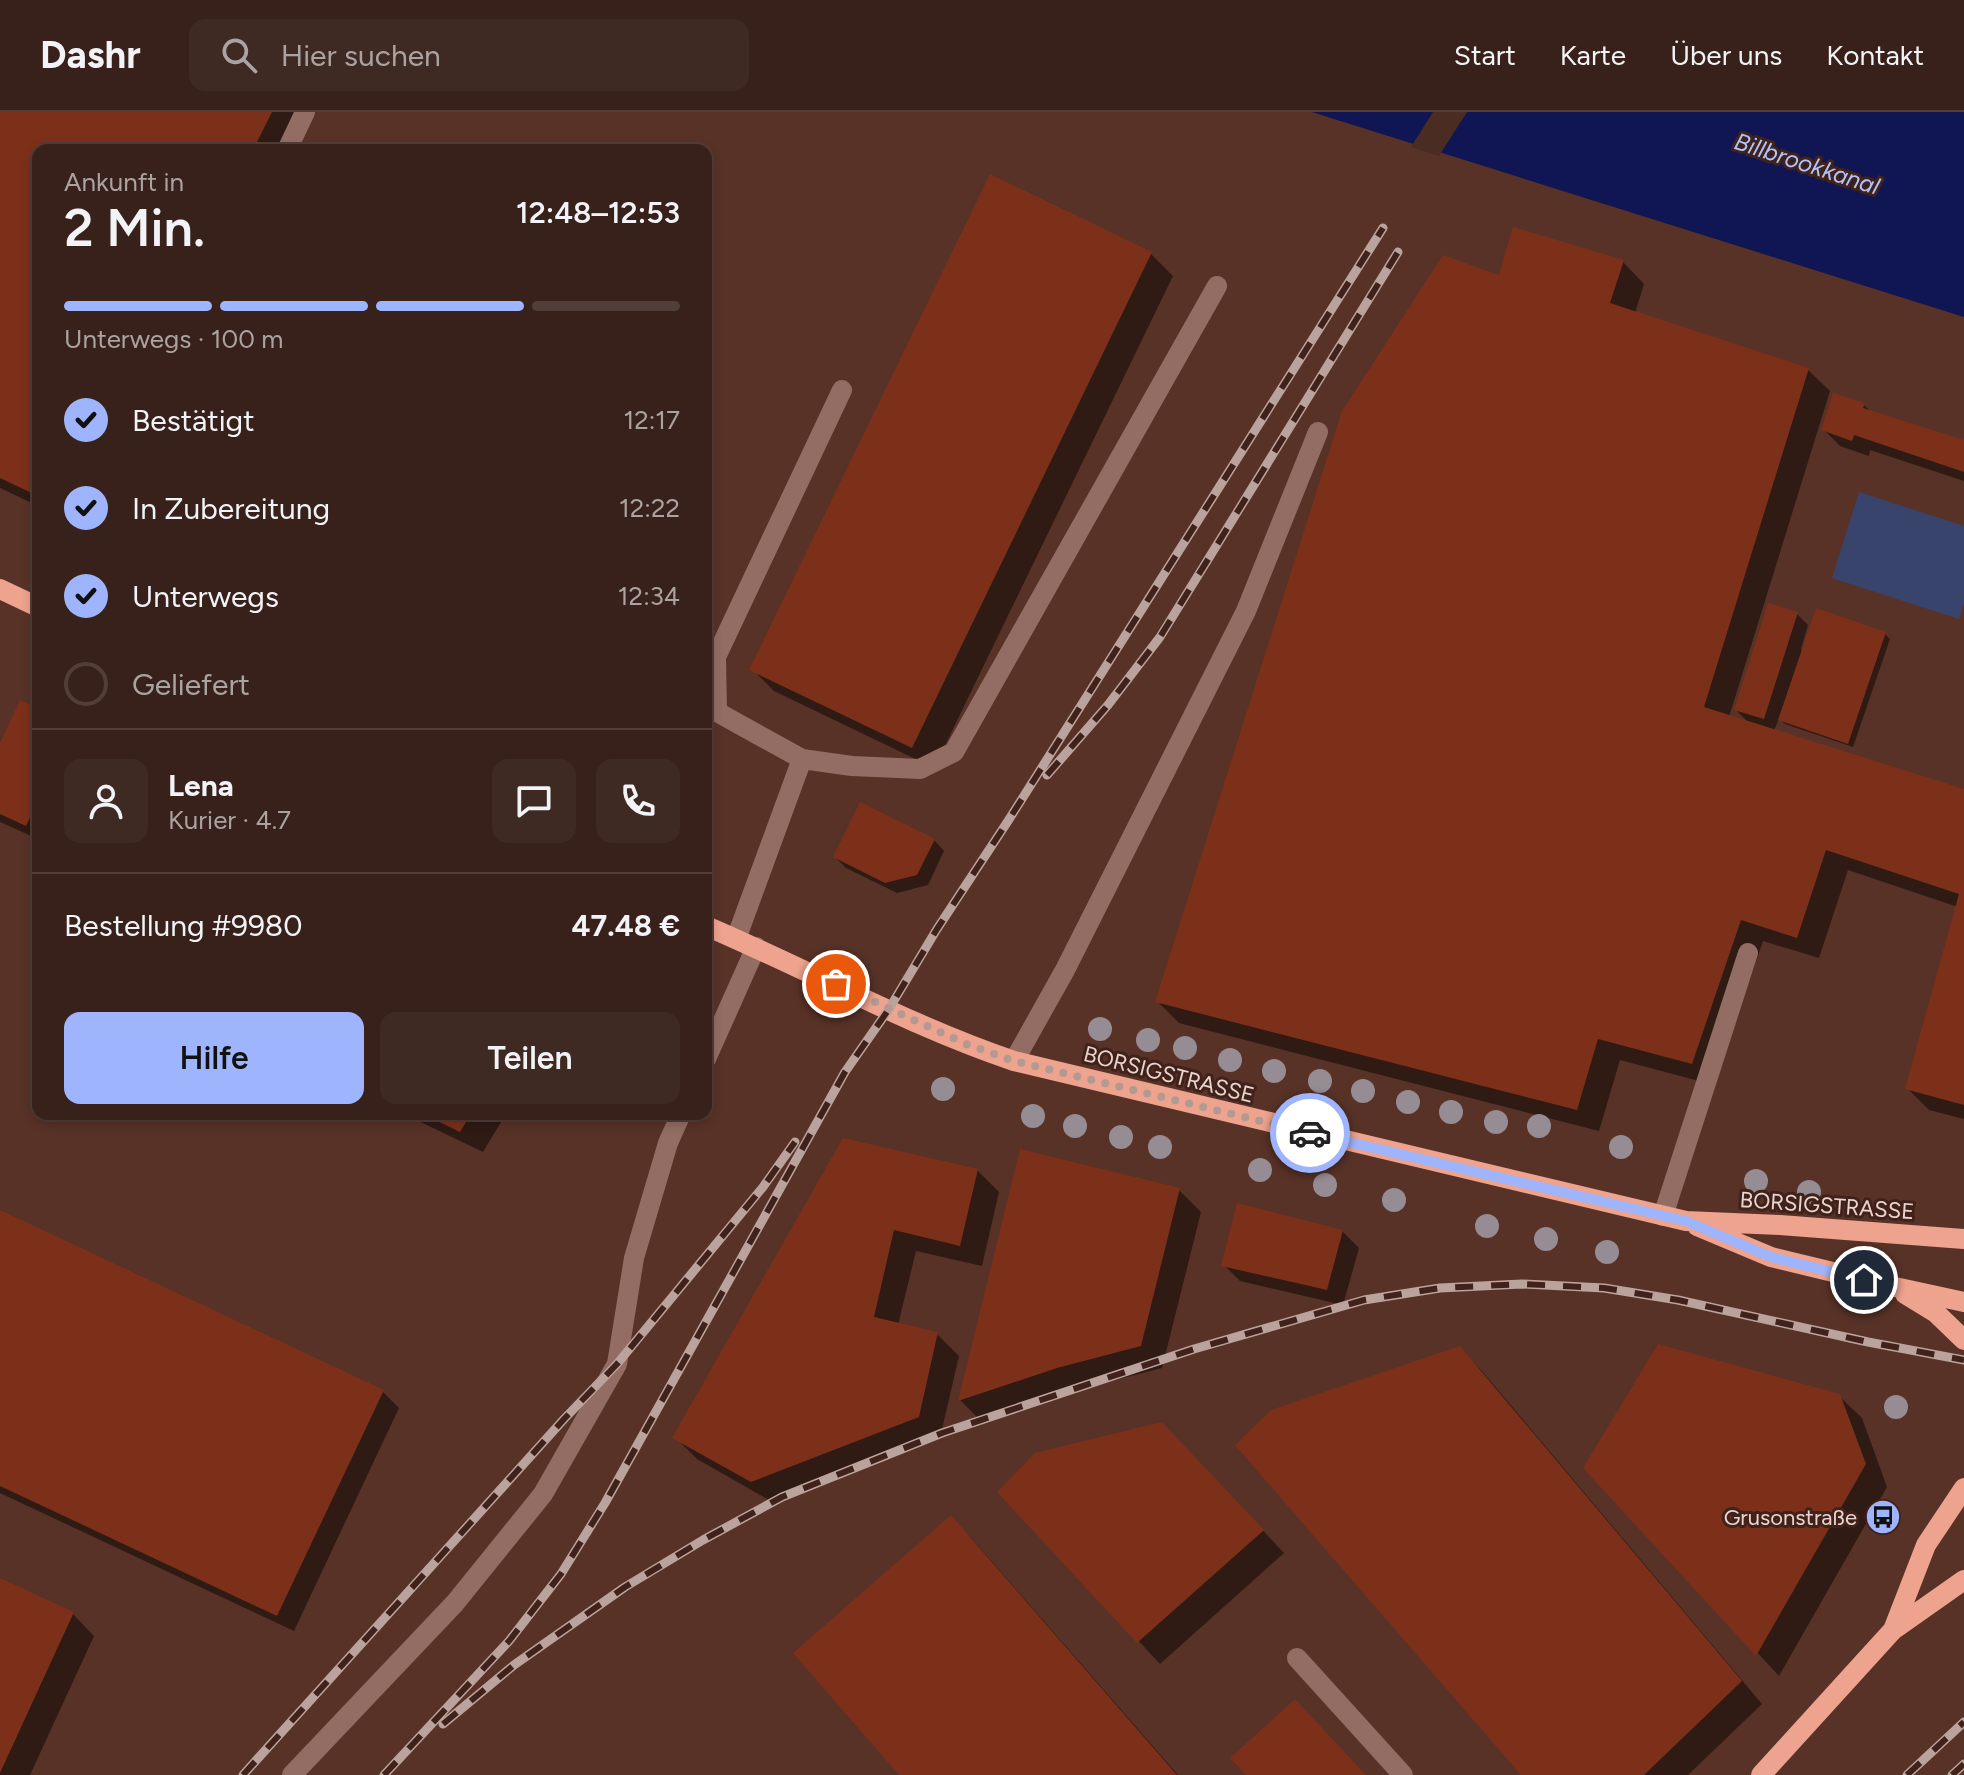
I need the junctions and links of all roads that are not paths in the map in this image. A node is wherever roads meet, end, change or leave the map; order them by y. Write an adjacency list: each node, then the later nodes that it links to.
1 (305, 112): 2 (lane)
2 (290, 144)
3 (1217, 286): 8 (lane)
4 (842, 390): 8 (lane)
5 (1318, 432): 14 (lane)
6 (0, 589): 7 (main road)
7 (32, 604)
8 (802, 759): 10 (lane)
9 (712, 929): 10 (main road, BORSIGSTRASSE)
10 (736, 939): 11 (main road, BORSIGSTRASSE)
11 (756, 947): 13 (lane); 14 (main road, BORSIGSTRASSE)
12 (1748, 953): 16 (lane)
13 (712, 1046)
14 (1014, 1061): 16 (main road, BORSIGSTRASSE)
15 (678, 1120): 26 (lane)
16 (1663, 1216): 17 (main road, BORSIGSTRASSE)
17 (1686, 1221): 18 (main road, BORSIGSTRASSE); 19 (main road, BORSIGSTRASSE)
18 (1964, 1239)
19 (1895, 1287): 20 (main road, BORSIGSTRASSE); 21 (main road)
20 (1964, 1302)
21 (1964, 1340)
22 (1964, 1488): 24 (main road)
23 (1964, 1580): 24 (main road)
24 (1893, 1630): 28 (main road)
25 (1297, 1658): 27 (lane)
26 (292, 1775)
27 (1403, 1775)
28 (1761, 1775)

